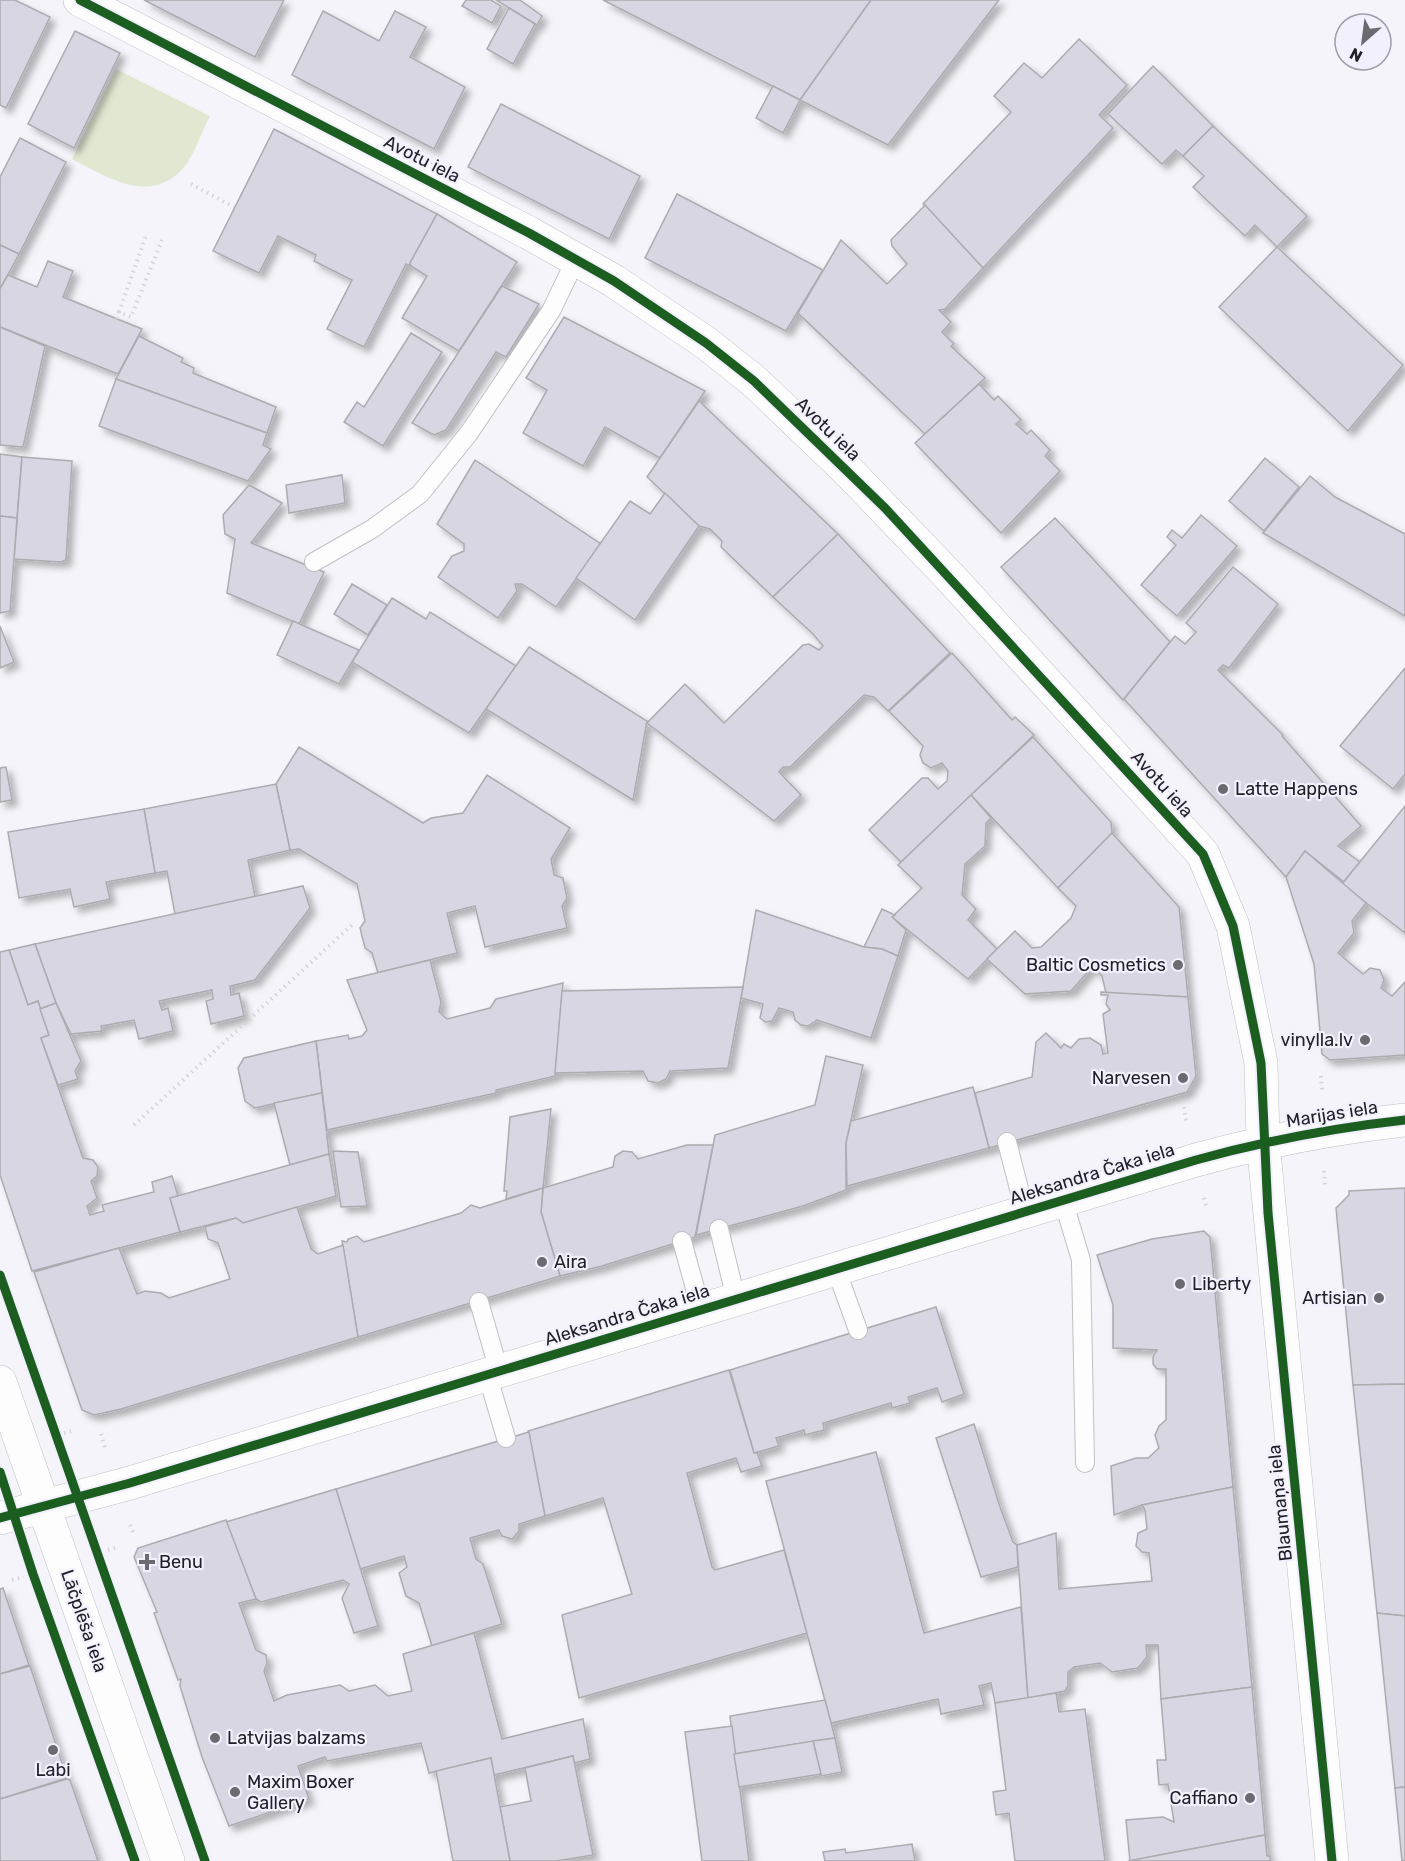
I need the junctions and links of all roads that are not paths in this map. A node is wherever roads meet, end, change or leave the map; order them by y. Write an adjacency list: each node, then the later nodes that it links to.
1 (80, 0): 2 (street, Avotu iela)
2 (576, 259): 3 (lane); 5 (street, Avotu iela)
3 (314, 562)
4 (1405, 1120): 5 (street, Marijas iela)
5 (1263, 1141): 7 (street, Aleksandra Čaka iela); 23 (street, Blaumaņa iela)
6 (1007, 1142): 8 (lane)
7 (1063, 1200): 8 (street, Aleksandra Čaka iela); 19 (lane)
8 (1025, 1212): 11 (street, Aleksandra Čaka iela)
9 (719, 1230): 12 (lane)
10 (682, 1241): 14 (lane)
11 (836, 1269): 12 (street, Aleksandra Čaka iela); 15 (lane)
12 (736, 1299): 14 (street, Aleksandra Čaka iela)
13 (479, 1302): 16 (lane)
14 (701, 1310): 16 (street, Aleksandra Čaka iela)
15 (858, 1330)
16 (493, 1372): 18 (lane); 20 (street, Aleksandra Čaka iela)
17 (0, 1382): 20 (street, Lāčplēša iela)
18 (506, 1438)
19 (1086, 1463)
20 (43, 1506): 21 (street, Aleksandra Čaka iela); 22 (street, Lāčplēša iela)
21 (0, 1518)
22 (168, 1861)
23 (1332, 1861)

